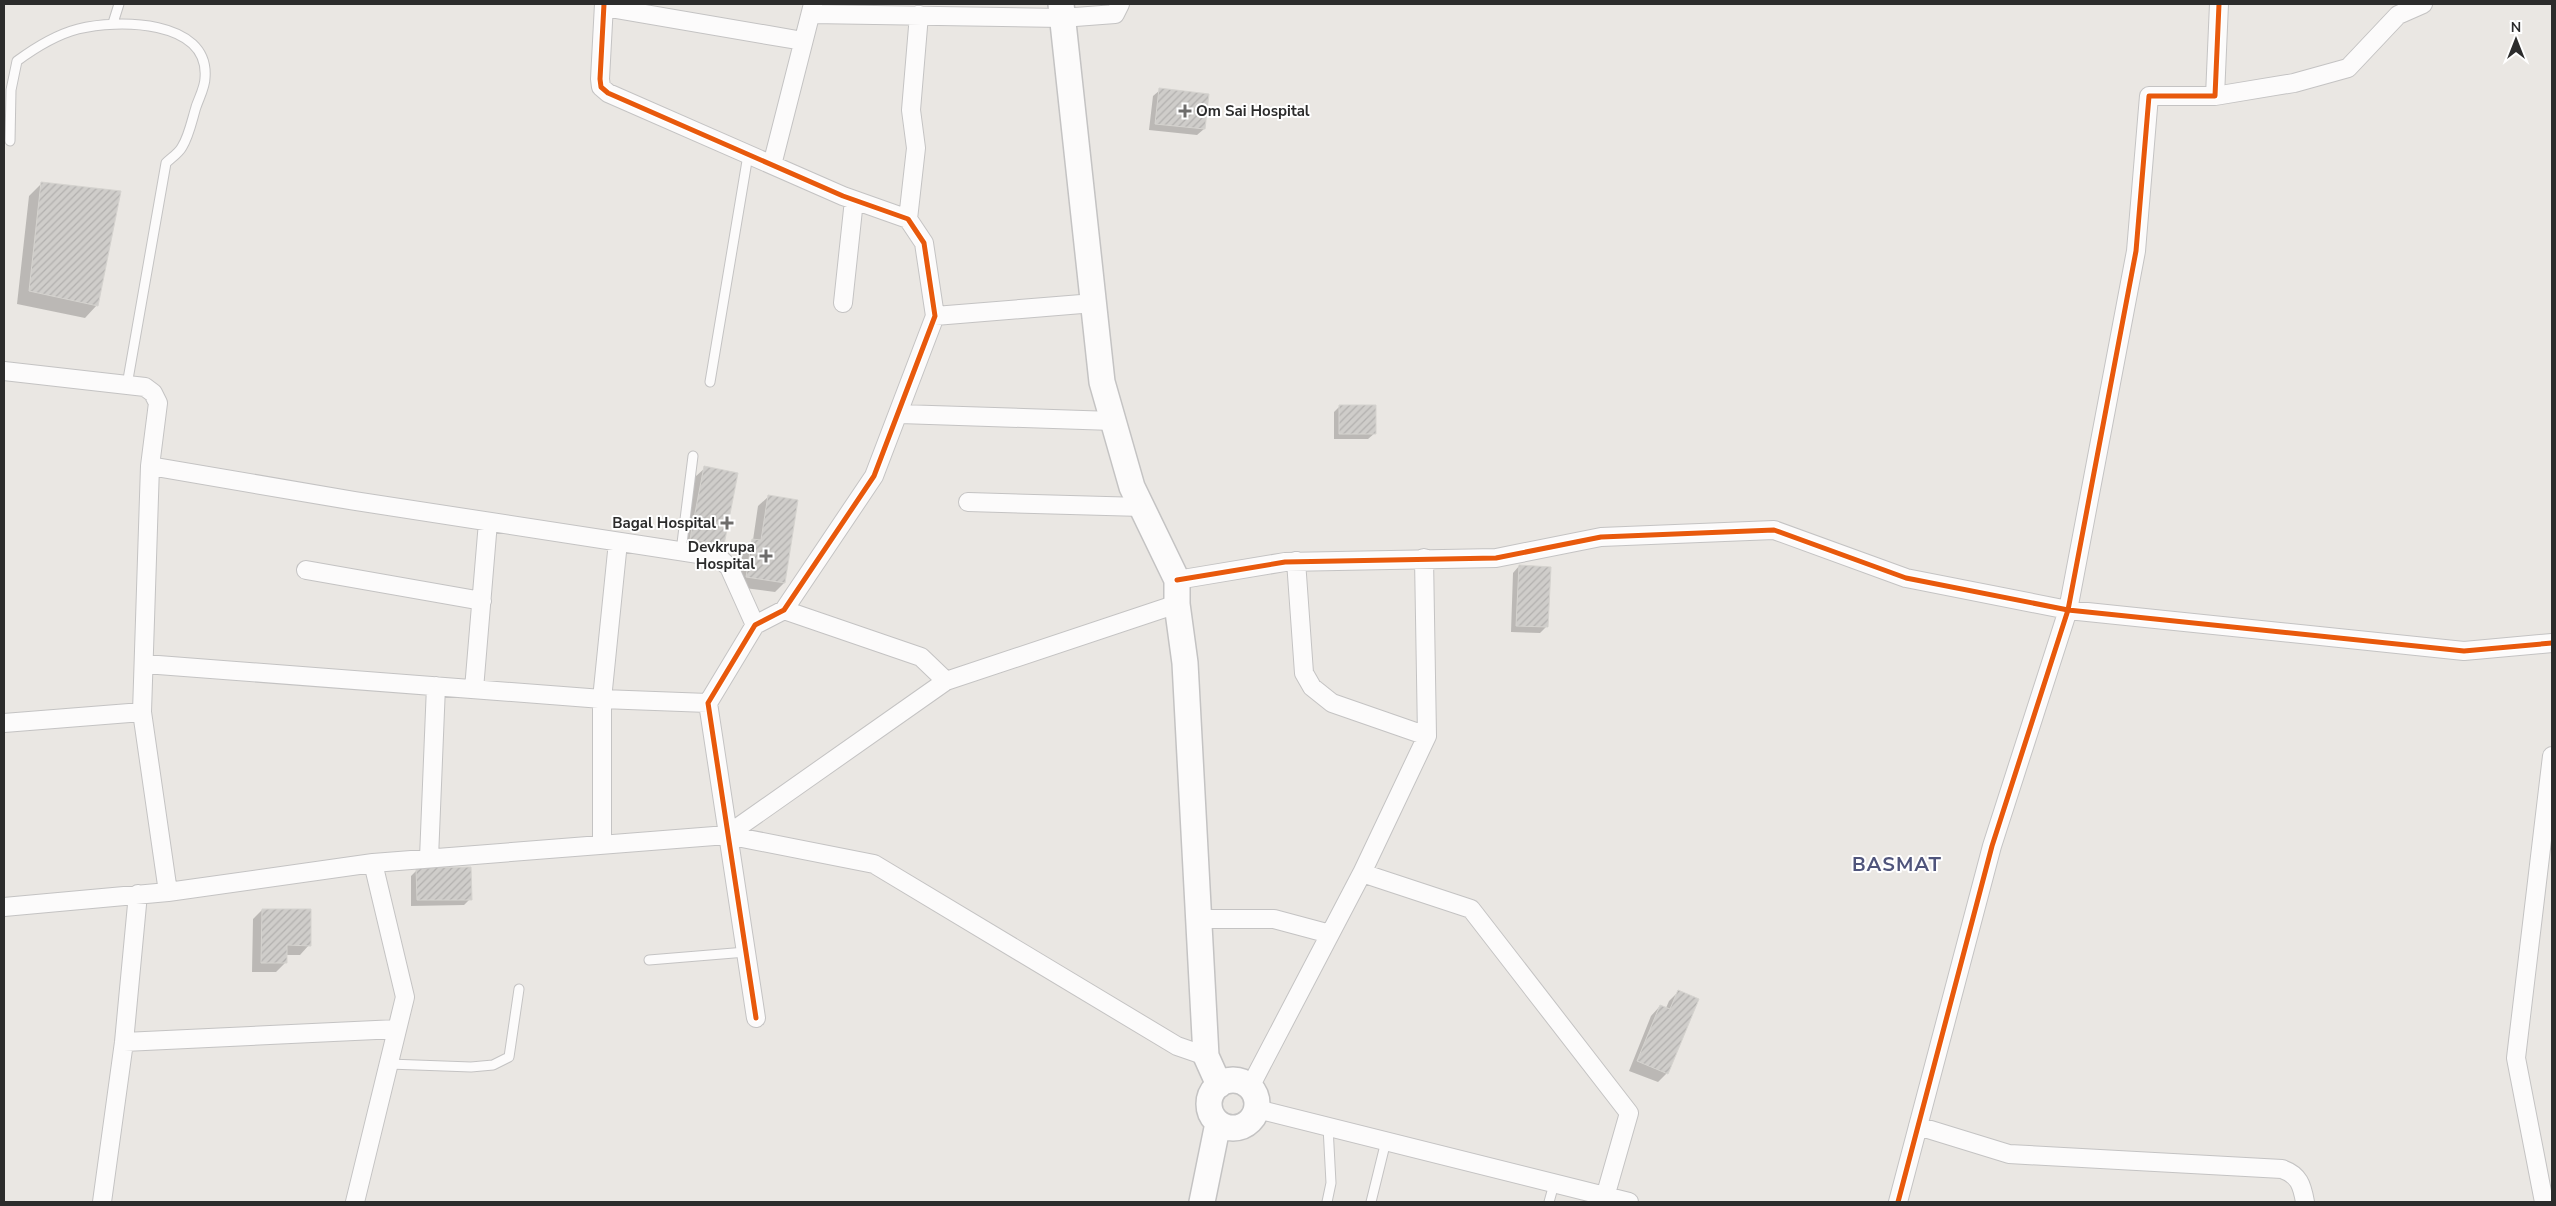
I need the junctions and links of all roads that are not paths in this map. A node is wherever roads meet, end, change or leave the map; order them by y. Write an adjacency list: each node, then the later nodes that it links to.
1 (119, 4): 9 (lane)
2 (1120, 4): 7 (street)
3 (2219, 4): 11 (street)
4 (2423, 4): 11 (street)
5 (604, 5): 10 (street); 13 (street)
6 (812, 9): 8 (street); 10 (street)
7 (1062, 11): 8 (street); 18 (main road)
8 (919, 15): 16 (street)
9 (113, 22): 12 (lane); 22 (lane)
10 (803, 41): 14 (street)
11 (2215, 96): 38 (street)
12 (10, 141)
13 (748, 154): 14 (street); 21 (lane)
14 (772, 165): 15 (street)
15 (854, 200): 16 (street); 17 (street)
16 (908, 219): 19 (street)
17 (843, 303)
18 (1094, 303): 19 (street); 24 (main road)
19 (935, 316): 23 (street)
20 (4, 371): 22 (street)
21 (710, 382)
22 (127, 385): 26 (street)
23 (900, 414): 24 (street); 37 (street)
24 (1113, 421): 28 (main road)
25 (693, 456): 31 (lane)
26 (150, 466): 29 (street); 41 (street)
27 (968, 502): 28 (street)
28 (1142, 507): 35 (main road)
29 (488, 522): 30 (street); 36 (street)
30 (618, 542): 31 (street); 45 (street)
31 (681, 551): 39 (street)
32 (1424, 558): 33 (street); 38 (street); 49 (street)
33 (1296, 561): 35 (street); 49 (street)
34 (306, 570): 36 (street)
35 (1177, 592): 42 (street); 59 (main road)
36 (482, 600): 44 (street)
37 (784, 610): 39 (street); 42 (street)
38 (2068, 610): 40 (street); 72 (street)
39 (755, 625): 46 (street)
40 (2552, 643)
41 (145, 664): 43 (street); 47 (street)
42 (946, 681): 51 (street)
43 (436, 686): 44 (street); 53 (street)
44 (474, 689): 45 (street)
45 (602, 699): 46 (street); 52 (street)
46 (708, 703): 51 (street)
47 (142, 712): 48 (street); 56 (street)
48 (4, 722)
49 (1427, 736): 55 (street)
50 (2552, 756): 86 (street)
51 (727, 835): 52 (street); 61 (street); 67 (street)
52 (602, 844): 53 (street)
53 (429, 858): 54 (street)
54 (372, 862): 56 (street); 65 (street)
55 (1362, 873): 60 (street); 76 (street)
56 (168, 892): 57 (street)
57 (138, 894): 58 (street); 66 (street)
58 (4, 907)
59 (1199, 919): 60 (street); 67 (main road)
60 (1330, 934): 70 (street)
61 (746, 952): 62 (lane); 64 (street)
62 (649, 960)
63 (519, 989): 68 (lane)
64 (756, 1018)
65 (397, 1029): 66 (street); 68 (street)
66 (124, 1042): 77 (street)
67 (1206, 1056): 69 (main road)
68 (389, 1064): 78 (street)
69 (1219, 1085): 70 (main road); 71 (main road)
70 (1254, 1098): 71 (main road); 73 (street)
71 (1218, 1123): 79 (main road)
72 (1918, 1126): 84 (street); 85 (street)
73 (1328, 1127): 74 (street); 80 (lane)
74 (1386, 1141): 75 (street); 81 (lane)
75 (1554, 1184): 76 (street); 82 (lane)
76 (1605, 1197): 83 (street)
77 (102, 1202)
78 (355, 1202)
79 (1202, 1202)
80 (1327, 1202)
81 (1371, 1202)
82 (1549, 1202)
83 (1629, 1202)
84 (1898, 1202)
85 (2305, 1202)
86 (2544, 1202)

